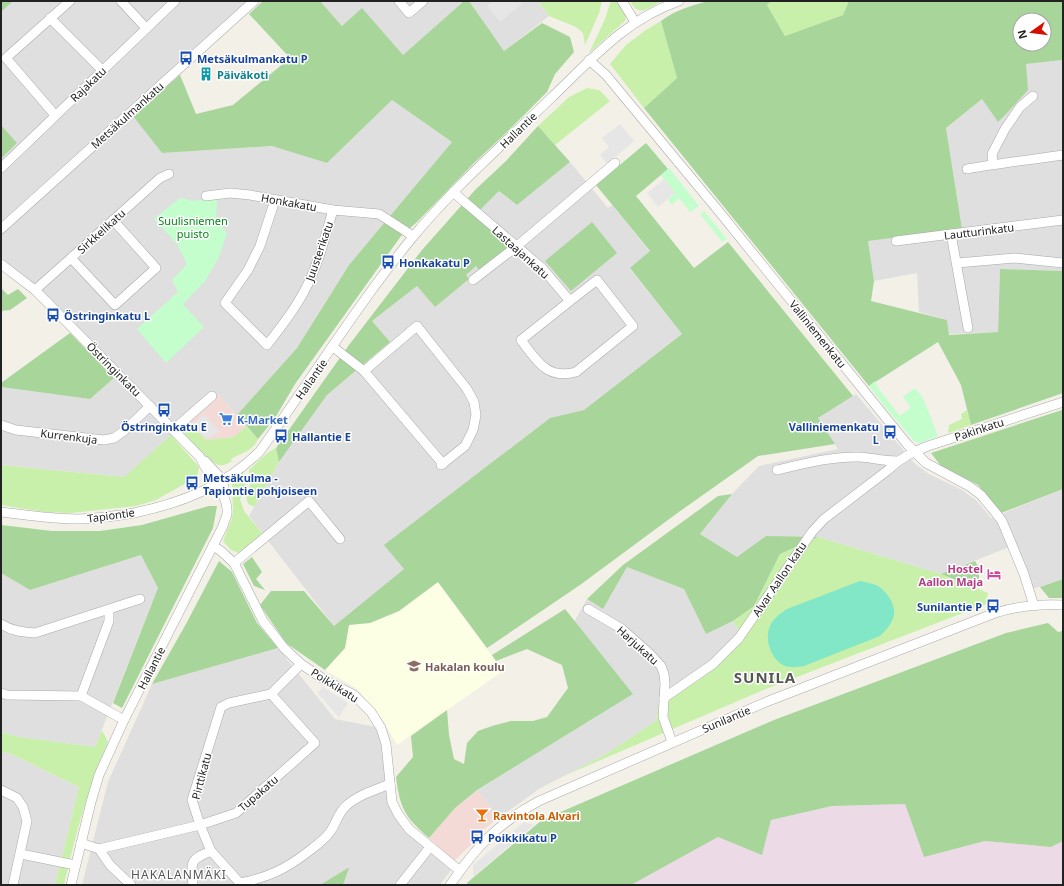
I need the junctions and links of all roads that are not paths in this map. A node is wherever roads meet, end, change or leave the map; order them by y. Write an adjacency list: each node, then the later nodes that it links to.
1 (70, 1): 9 (street)
2 (121, 1): 11 (street)
3 (175, 1): 11 (street, Rajakatu)
4 (254, 1): 28 (street, Metsäkulmankatu)
5 (399, 1): 6 (street)
6 (423, 1)
7 (622, 1): 10 (street)
8 (679, 1): 10 (street, Hallantie)
9 (50, 18): 13 (street); 15 (street)
10 (635, 22): 12 (street, Hallantie)
11 (146, 28): 13 (street, Rajakatu)
12 (589, 60): 22 (street, Hallantie); 48 (street, Valliniemenkatu)
13 (102, 70): 15 (street, Rajakatu)
14 (1033, 96): 18 (street)
15 (55, 116): 19 (street, Rajakatu)
16 (1063, 155): 18 (street)
17 (615, 163): 32 (street)
18 (993, 164): 20 (street)
19 (1, 168)
20 (967, 169)
21 (169, 174): 26 (street, Sirkkelikatu)
22 (453, 192): 30 (street, Hallantie); 32 (street, Lastaajankatu)
23 (206, 196): 24 (street, Honkakatu)
24 (275, 200): 25 (street, Honkakatu); 25 (street, Juusterikatu)
25 (333, 210): 30 (street, Honkakatu)
26 (113, 220): 33 (street, Sirkkelikatu); 33 (street)
27 (1063, 220): 29 (street, Lautturinkatu)
28 (1, 229)
29 (951, 234): 31 (street, Lautturinkatu); 34 (street)
30 (413, 236): 41 (street, Hallantie)
31 (896, 241)
32 (517, 246): 37 (street); 39 (street, Lastaajankatu)
33 (71, 258): 38 (street, Sirkkelikatu)
34 (957, 263): 35 (street); 40 (street)
35 (1063, 263)
36 (1, 264): 38 (street, Östringinkatu)
37 (473, 280)
38 (34, 290): 45 (street, Östringinkatu)
39 (570, 301): 39 (street)
40 (968, 328)
41 (333, 347): 42 (street); 51 (street, Hallantie)
42 (364, 371): 42 (street)
43 (212, 396): 47 (street)
44 (1063, 402): 48 (street, Pakinkatu)
45 (150, 406): 46 (street, Kurrenkuja); 47 (street, Östringinkatu)
46 (1, 425)
47 (173, 430): 51 (street, Östringinkatu)
48 (914, 452): 49 (street, Pakinkatu); 58 (street, Valliniemenkatu)
49 (897, 461): 50 (street); 66 (street, Alvar Aallon katu)
50 (777, 470)
51 (217, 480): 52 (street, Tapiontie); 54 (street, Hallantie)
52 (1, 512)
53 (340, 539): 55 (street)
54 (213, 546): 55 (street, Poikkikatu); 67 (street, Hallantie)
55 (234, 564): 62 (street, Poikkikatu)
56 (140, 600): 60 (street)
57 (1063, 605): 58 (street, Sunilantie)
58 (1034, 606): 68 (street, Sunilantie)
59 (588, 609): 66 (street, Harjukatu)
60 (109, 610): 61 (street); 65 (street)
61 (1, 624)
62 (301, 664): 64 (street); 69 (street, Poikkikatu)
63 (1, 694): 65 (street)
64 (271, 694): 71 (street, Pirttikatu); 71 (street, Tupakatu)
65 (81, 696): 67 (street)
66 (664, 698): 68 (street, Harjukatu)
67 (124, 720): 72 (street, Hallantie)
68 (672, 742): 78 (street, Sunilantie)
69 (390, 784): 73 (street, Poikkikatu); 79 (street)
70 (1, 790): 76 (street)
71 (200, 825): 74 (street, Tupakatu); 75 (street, Pirttikatu)
72 (81, 844): 74 (street, Tupakatu); 77 (street, Hallantie)
73 (430, 848): 78 (street, Poikkikatu); 84 (street)
74 (100, 849): 82 (street)
75 (211, 851): 79 (street, Pirttikatu); 83 (street)
76 (21, 854): 77 (street); 80 (street)
77 (75, 865): 81 (street, Hallantie)
78 (460, 871): 85 (street, Sunilantie)
79 (240, 884)
80 (13, 885)
81 (71, 885)
82 (131, 885)
83 (193, 885)
84 (400, 885)
85 (450, 885)

